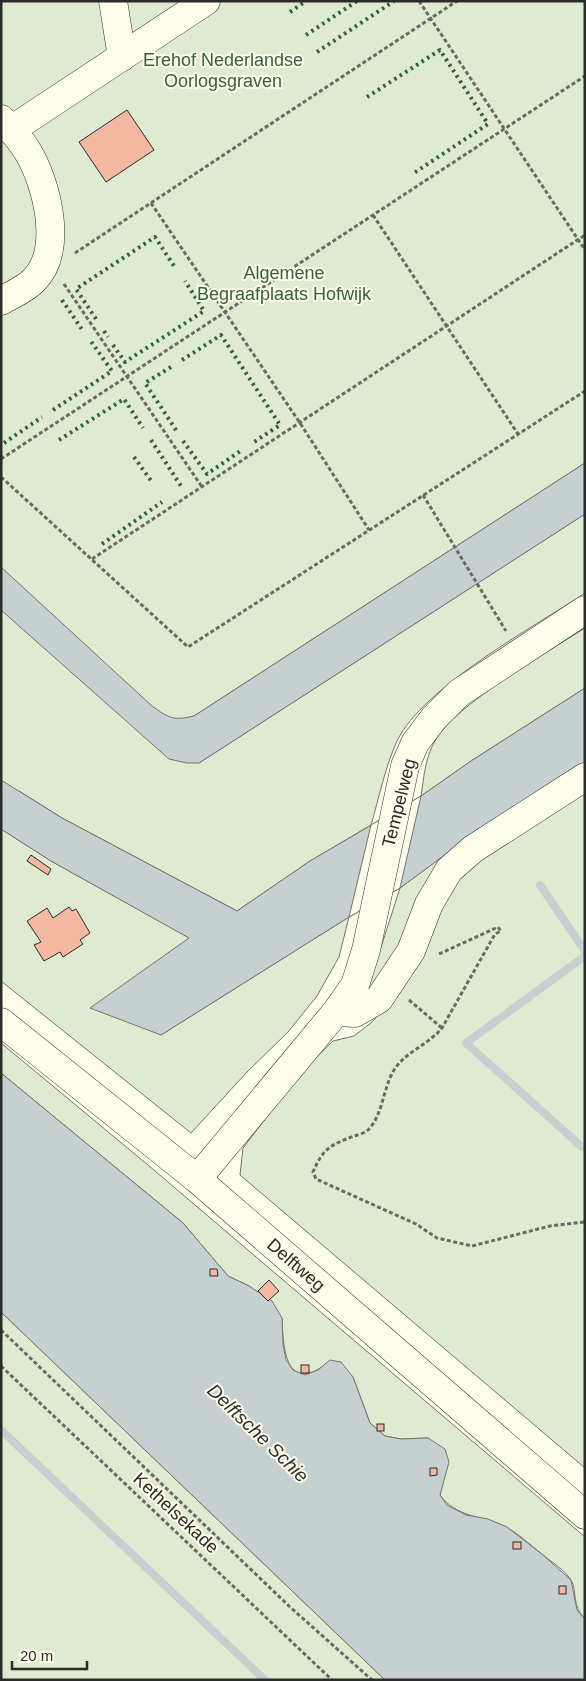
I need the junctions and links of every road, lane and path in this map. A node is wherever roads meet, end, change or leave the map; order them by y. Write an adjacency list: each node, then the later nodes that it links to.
1 (113, 1): 6 (street)
2 (206, 1): 6 (street)
3 (418, 1): 5 (path)
4 (457, 1): 5 (path)
5 (430, 19): 9 (path); 10 (path)
6 (122, 57): 8 (street)
7 (585, 76): 9 (path)
8 (6, 125): 15 (street)
9 (503, 130): 11 (path); 13 (path)
10 (151, 203): 15 (path); 17 (path)
11 (374, 216): 17 (path); 18 (path)
12 (585, 234): 13 (path)
13 (578, 239): 14 (path); 18 (path)
14 (585, 250)
15 (49, 263): 16 (street); 19 (path)
16 (1, 301)
17 (225, 313): 19 (path); 21 (path)
18 (446, 326): 21 (path); 22 (path)
19 (127, 378): 23 (path); 25 (path)
20 (585, 391): 22 (path)
21 (300, 423): 25 (path); 27 (path)
22 (518, 434): 26 (path)
23 (1, 459)
24 (1, 477): 28 (path)
25 (202, 487): 28 (path)
26 (423, 495): 27 (path); 30 (path)
27 (369, 530): 28 (path)
28 (92, 559)
29 (585, 610): 30 (street, Tempelweg)
30 (520, 653): 34 (street, Tempelweg)
31 (585, 777): 34 (street)
32 (432, 957): 36 (path)
33 (404, 996): 36 (path)
34 (336, 1012): 37 (street, Tempelweg)
35 (1, 1022): 37 (street, Delftweg)
36 (442, 1028): 38 (path)
37 (197, 1179): 41 (street, Delftweg)
38 (585, 1222)
39 (1, 1330): 43 (path)
40 (1, 1366): 42 (path, Kethelsekade)
41 (585, 1515)
42 (332, 1680)
43 (372, 1680)

